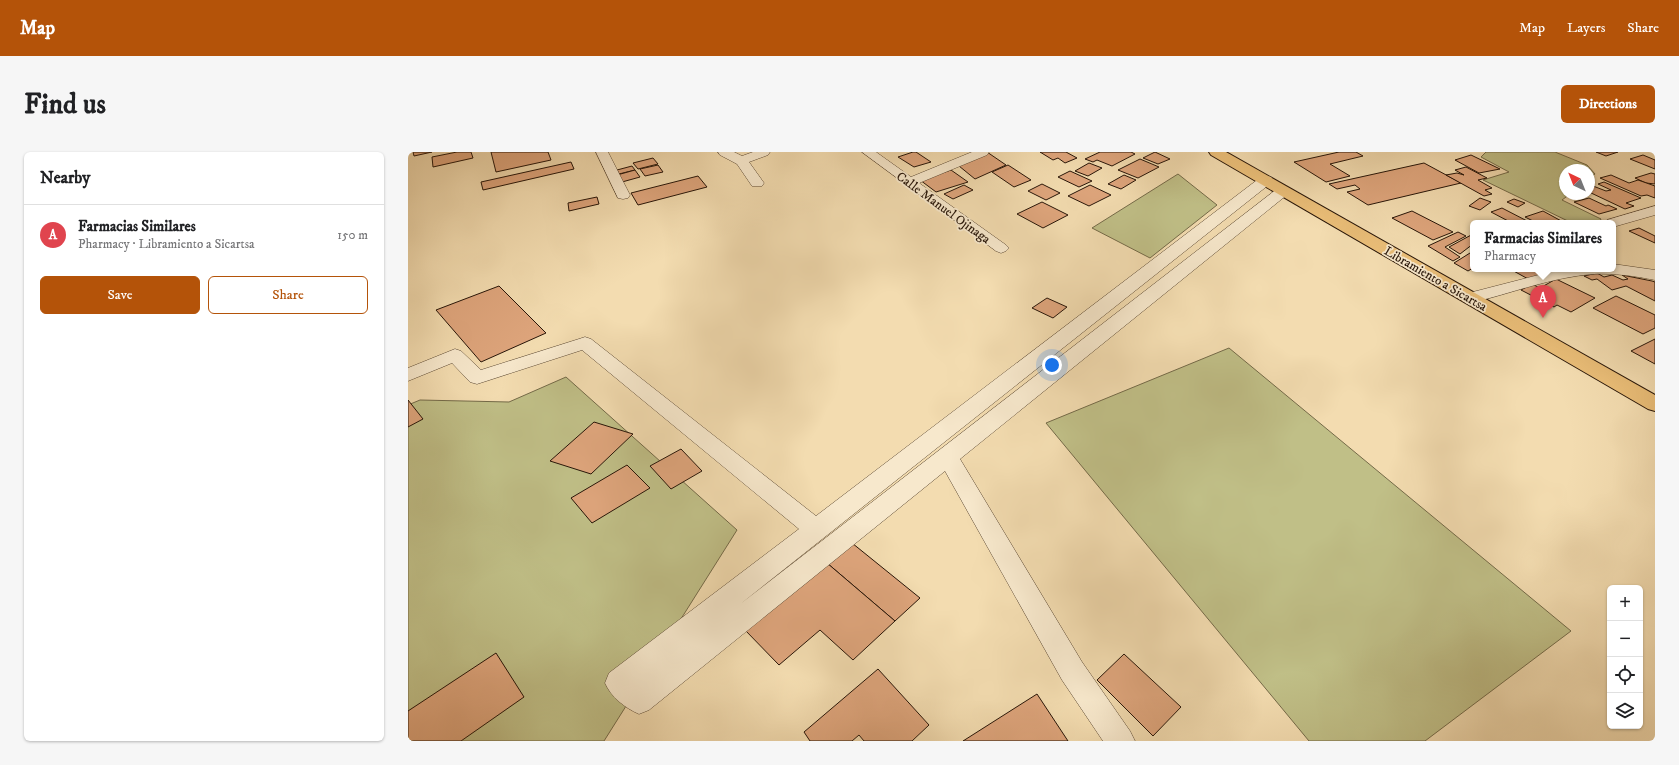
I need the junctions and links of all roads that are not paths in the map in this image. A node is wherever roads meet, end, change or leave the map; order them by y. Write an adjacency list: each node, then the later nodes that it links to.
1 (602, 152): 11 (street)
2 (724, 152): 7 (street)
3 (764, 152): 7 (street)
4 (870, 152): 8 (street, Calle Manuel Ojinaga)
5 (983, 152): 8 (street)
6 (1216, 152): 10 (main road, Libramiento a Sicartsa)
7 (742, 161): 9 (street)
8 (910, 182): 14 (street, Calle Manuel Ojinaga)
9 (757, 183)
10 (1274, 186): 18 (main road, Libramiento a Sicartsa); 21 (street); 22 (street)
11 (623, 195)
12 (1655, 210): 13 (street)
13 (1616, 222)
14 (1001, 248)
15 (1616, 266): 17 (street)
16 (1570, 272): 18 (street)
17 (1655, 275)
18 (1471, 298): 20 (main road, Libramiento a Sicartsa)
19 (408, 375): 22 (street)
20 (1655, 404)
21 (947, 456): 22 (street); 23 (street)
22 (816, 530)
23 (1120, 741)

